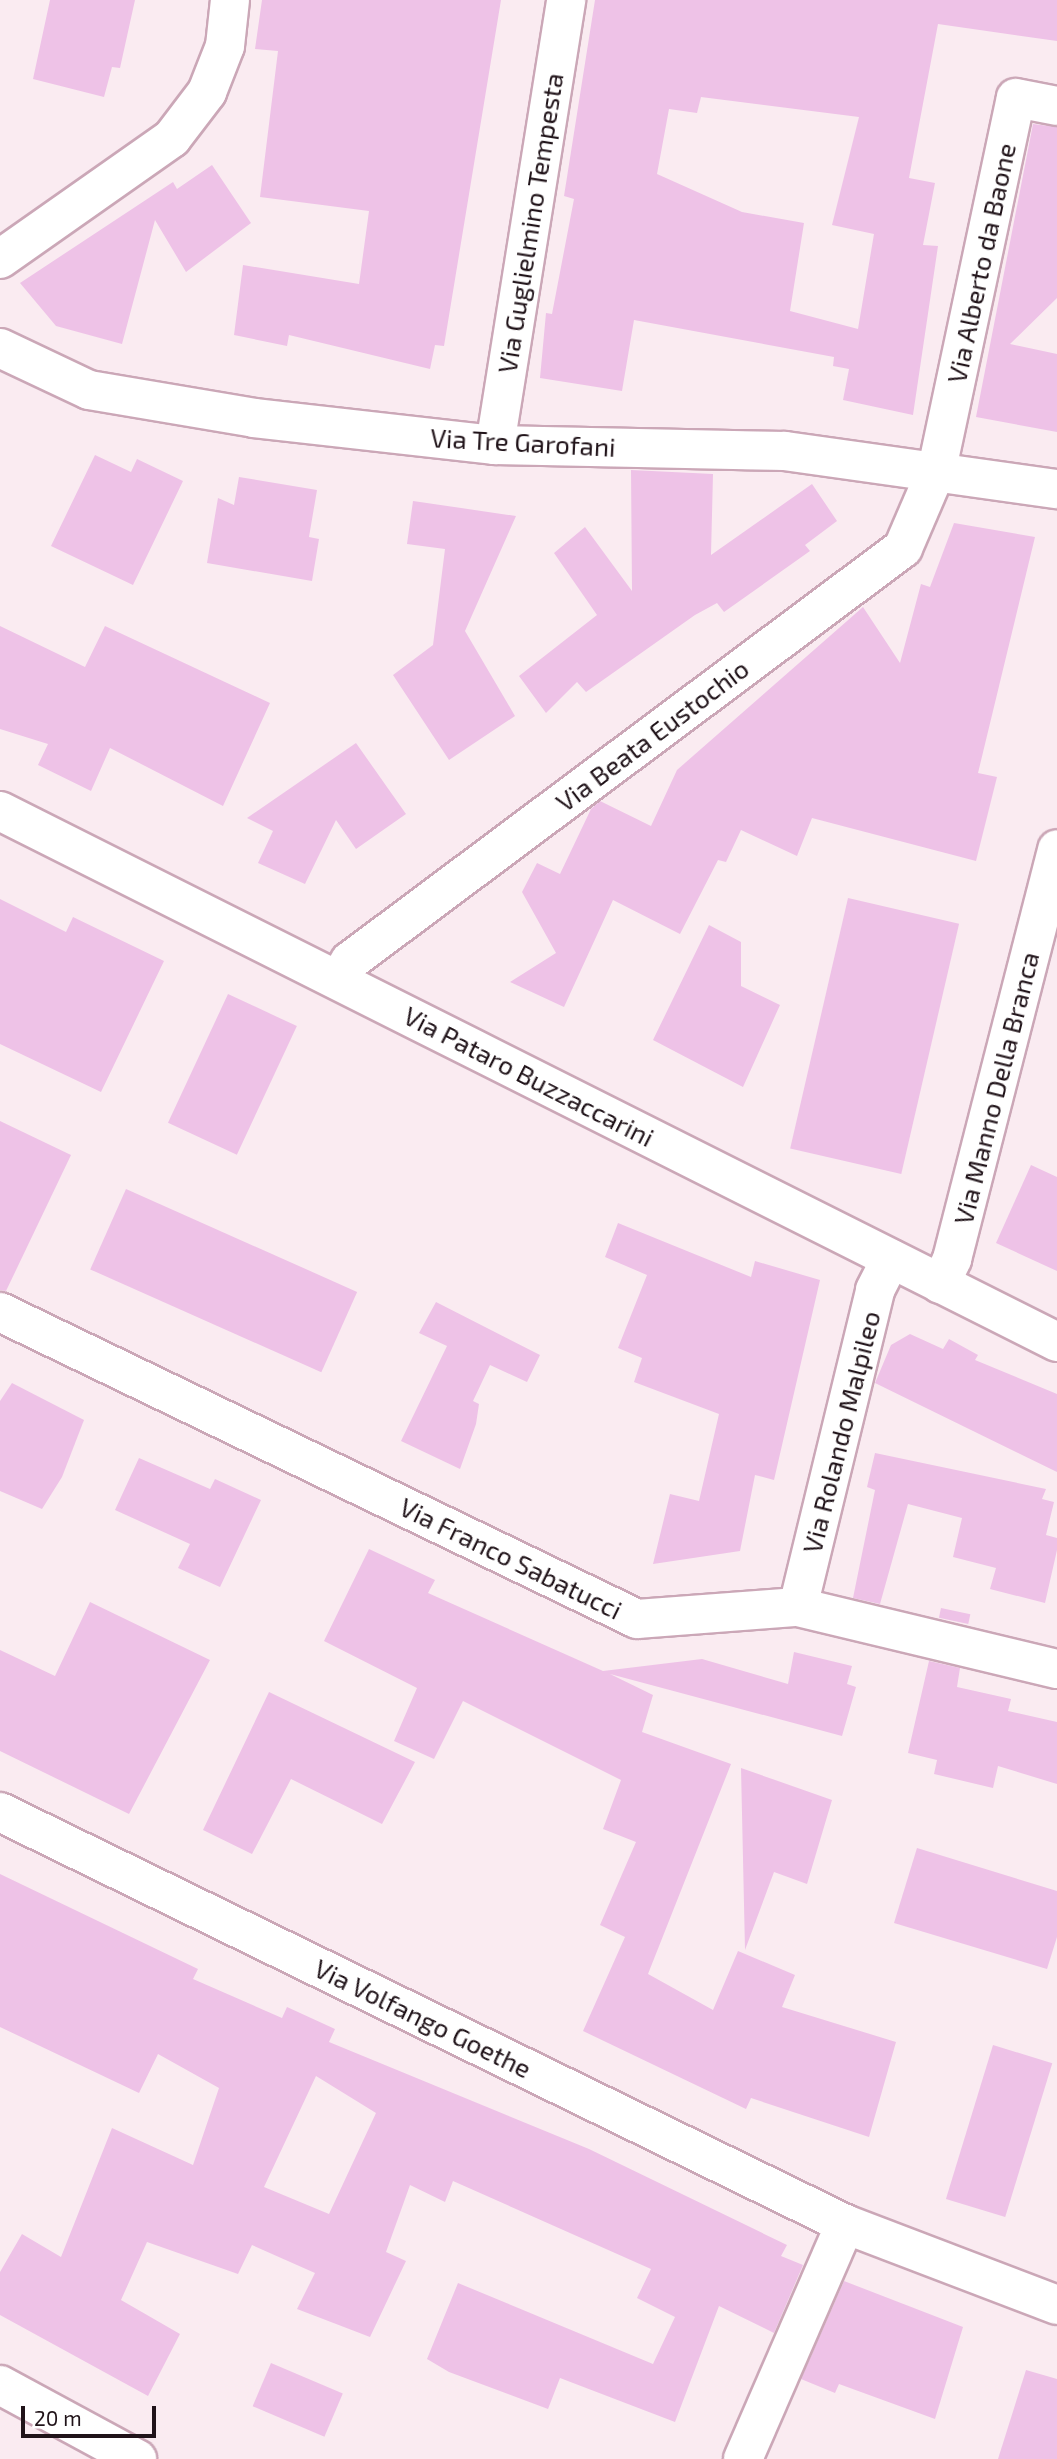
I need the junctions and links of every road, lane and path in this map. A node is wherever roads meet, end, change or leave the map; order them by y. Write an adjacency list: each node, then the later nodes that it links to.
1 (230, 0): 4 (street)
2 (566, 0): 6 (street, Via Guglielmino Tempesta)
3 (1057, 106): 7 (street, Via Alberto da Baone)
4 (0, 259)
5 (0, 348): 6 (street, Via Tre Garofani)
6 (495, 445): 7 (street, Via Tre Garofani)
7 (937, 469): 8 (street, Via Tre Garofani); 11 (street, Via Beata Eustochio)
8 (1057, 489)
9 (0, 811): 11 (street, Via Pataro Buzzaccarini)
10 (1057, 849): 13 (street, Via Manno Della Branca)
11 (339, 979): 12 (street, Via Pataro Buzzaccarini)
12 (891, 1259): 13 (street, Via Pataro Buzzaccarini); 16 (street, Via Rolando Malpileo)
13 (940, 1284): 15 (street, Via Pataro Buzzaccarini)
14 (0, 1312): 16 (street, Via Franco Sabatucci)
15 (1057, 1342)
16 (798, 1607): 17 (street, Via Franco Sabatucci)
17 (1057, 1669)
18 (0, 1812): 19 (street, Via Volfango Goethe)
19 (845, 2224): 20 (street, Via Volfango Goethe); 23 (street)
20 (1057, 2305)
21 (0, 2385): 22 (street)
22 (137, 2459)
23 (743, 2459)

